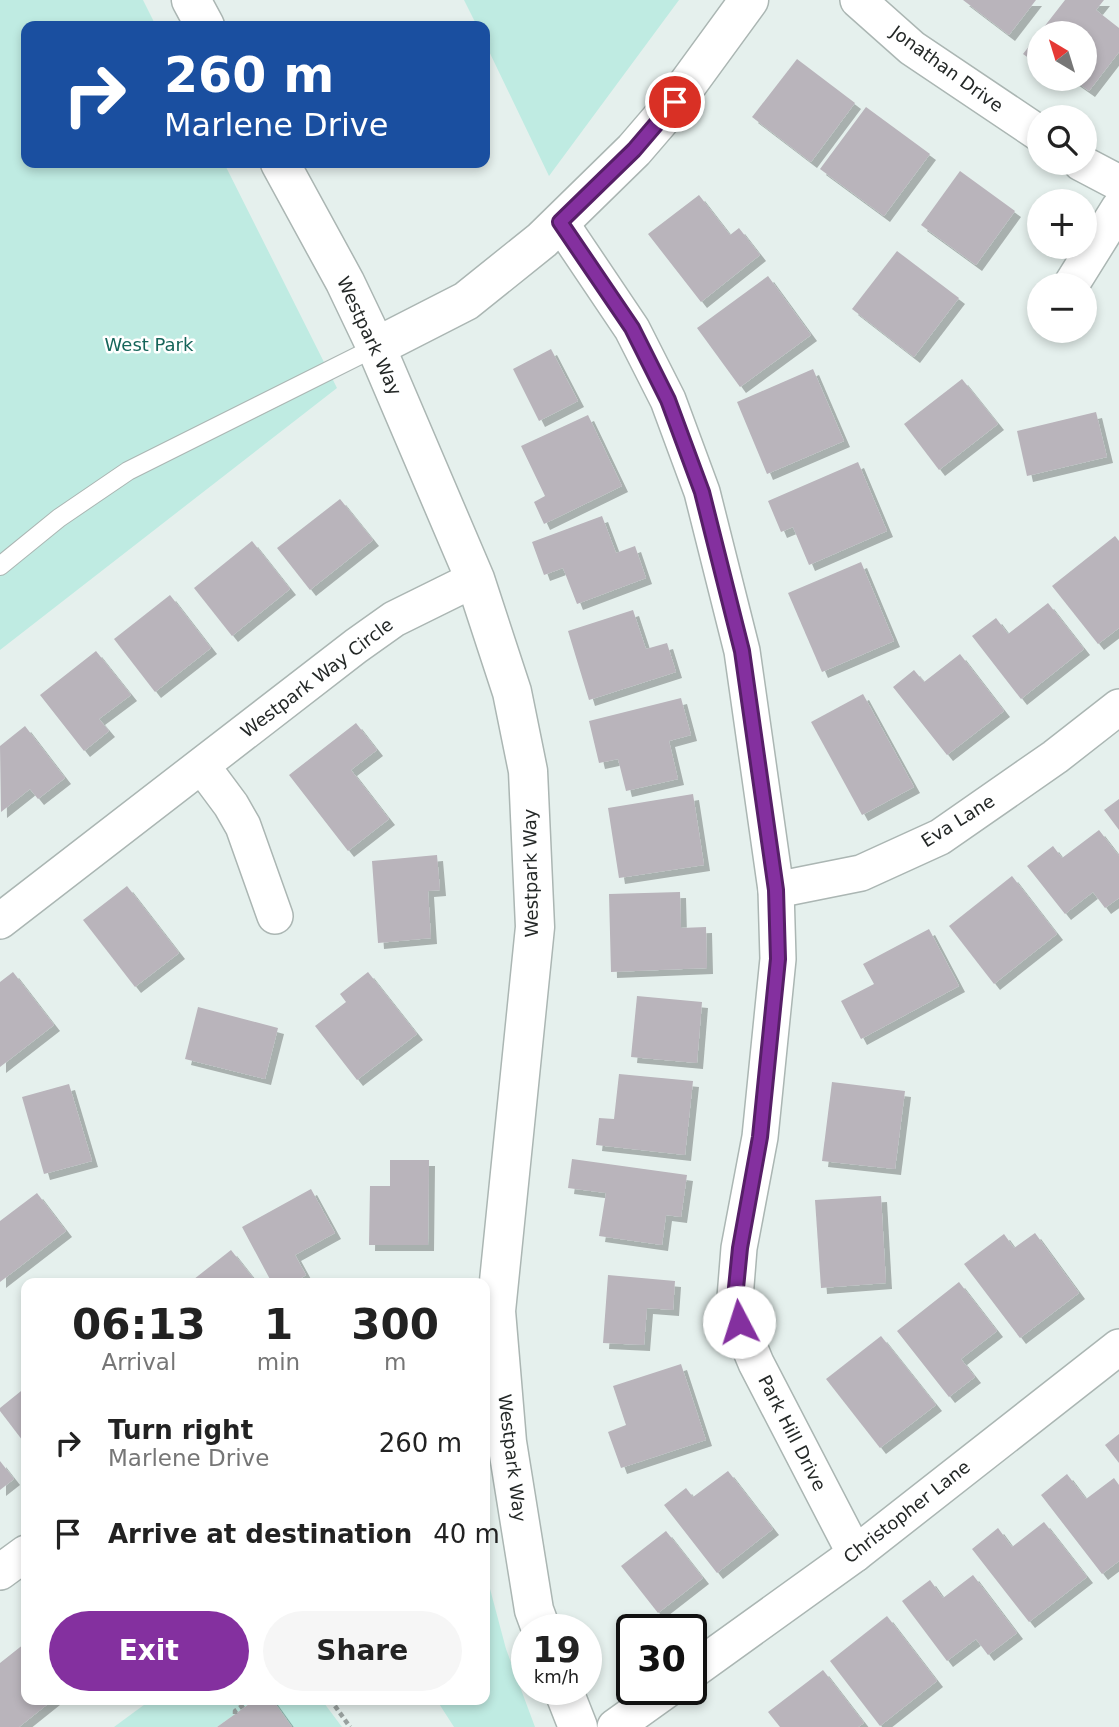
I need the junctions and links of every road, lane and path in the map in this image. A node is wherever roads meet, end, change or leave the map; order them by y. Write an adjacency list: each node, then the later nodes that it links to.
1 (191, 0): 4 (main road)
2 (749, 0): 10 (main road)
3 (858, 0): 5 (street, Jonathan Drive)
4 (202, 21)
5 (1027, 125)
6 (283, 168): 12 (main road, Westpark Way)
7 (1097, 171): 8 (street)
8 (1119, 183)
9 (1119, 208): 11 (street)
10 (560, 222): 12 (main road); 17 (street, Park Hill Drive)
11 (1078, 273)
12 (376, 347): 13 (lane); 14 (main road, Westpark Way)
13 (0, 566)
14 (475, 579): 16 (street, Westpark Way Circle); 20 (main road, Westpark Way)
15 (1119, 707): 17 (street, Eva Lane)
16 (201, 766): 18 (street); 19 (street, Westpark Way Circle)
17 (776, 890): 22 (street, Park Hill Drive)
18 (275, 916)
19 (0, 921)
20 (491, 1312): 25 (main road, Westpark Way)
21 (1119, 1347): 22 (street, Christopher Lane)
22 (855, 1554): 26 (street, Christopher Lane)
23 (21, 1557): 24 (street)
24 (0, 1572)
25 (535, 1614)
26 (707, 1660)
27 (244, 1705): 31 (path)
28 (334, 1705): 32 (path)
29 (570, 1705): 33 (main road)
30 (646, 1705): 34 (street)
31 (235, 1714)
32 (350, 1727)
33 (579, 1727)
34 (615, 1727)

